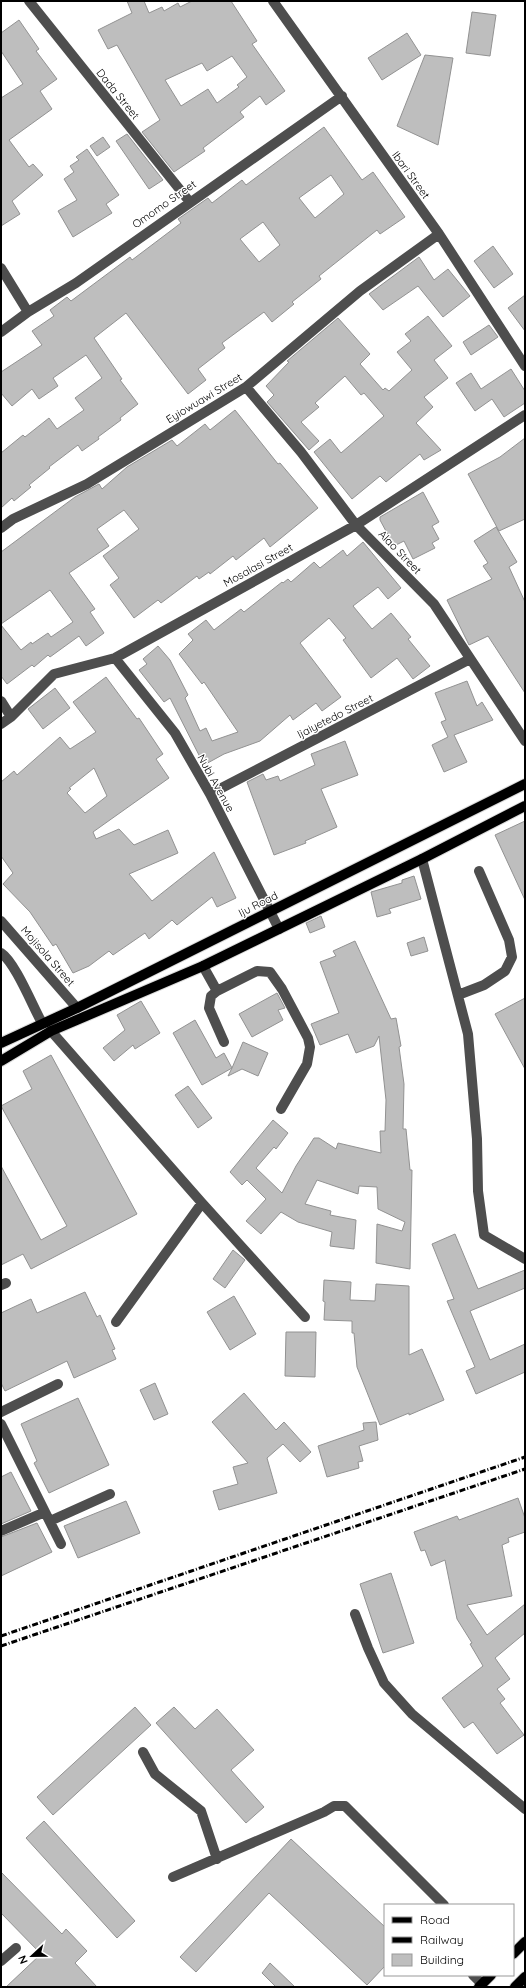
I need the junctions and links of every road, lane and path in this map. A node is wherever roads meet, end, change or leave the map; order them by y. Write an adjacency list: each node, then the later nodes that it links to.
1 (29, 1): 4 (street, Dada Street)
2 (273, 1): 3 (street, Ibari Street)
3 (342, 96): 4 (street, Omomo Street); 5 (street, Ibari Street)
4 (189, 201): 7 (street, Omomo Street)
5 (439, 234): 9 (street, Ibari Street); 10 (street, Eyiowuawi Street)
6 (1, 268): 7 (street)
7 (28, 312): 8 (street, Omomo Street)
8 (1, 332)
9 (525, 366)
10 (246, 388): 12 (street, Alao Street); 13 (street, Eyiowuawi Street)
11 (525, 415): 12 (street, Mosalasi Street)
12 (356, 525): 14 (street, Mosalasi Street); 15 (street, Alao Street)
13 (1, 528)
14 (115, 658): 17 (street, Mosalasi Street); 21 (street, Nubi Avenue)
15 (470, 659): 19 (street, Alao Street); 21 (street, Ijaiyetedo Street)
16 (1, 701): 17 (street)
17 (11, 717): 18 (street, Mosalasi Street)
18 (1, 724)
19 (525, 742)
20 (525, 784): 25 (main road, Iju Road)
21 (210, 794): 25 (street, Nubi Avenue)
22 (525, 806): 23 (main road)
23 (422, 859): 27 (main road); 31 (street)
24 (479, 871): 31 (street)
25 (270, 912): 27 (street, Nubi Avenue); 32 (main road, Iju Road)
26 (1, 921): 32 (street, Mojisola Street)
27 (279, 929): 29 (main road)
28 (1, 953): 33 (street)
29 (203, 966): 30 (street); 34 (main road)
30 (217, 991): 35 (street); 38 (street)
31 (458, 995): 40 (street)
32 (78, 1008): 33 (main road, Iju Road)
33 (42, 1023): 36 (main road, Iju Road)
34 (50, 1031): 37 (main road); 39 (street)
35 (224, 1042)
36 (1, 1043)
37 (1, 1061)
38 (281, 1109)
39 (202, 1203): 41 (street); 42 (street)
40 (525, 1259)
41 (305, 1317)
42 (116, 1322)
43 (58, 1384): 44 (street)
44 (1, 1412)
45 (1, 1424): 47 (street)
46 (110, 1494): 47 (street)
47 (48, 1516): 48 (street); 49 (street)
48 (1, 1531)
49 (61, 1544)
50 (355, 1614): 52 (street)
51 (143, 1752): 53 (street)
52 (525, 1809)
53 (217, 1859): 54 (street); 55 (street)
54 (173, 1877)
55 (443, 1904)
56 (525, 1942): 58 (main road)
57 (16, 1948): 59 (street)
58 (514, 1953)
59 (1, 1961)
60 (474, 1976): 63 (street)
61 (490, 1976): 63 (main road)
62 (525, 1977): 64 (main road)
63 (480, 1986)
64 (515, 1987)

